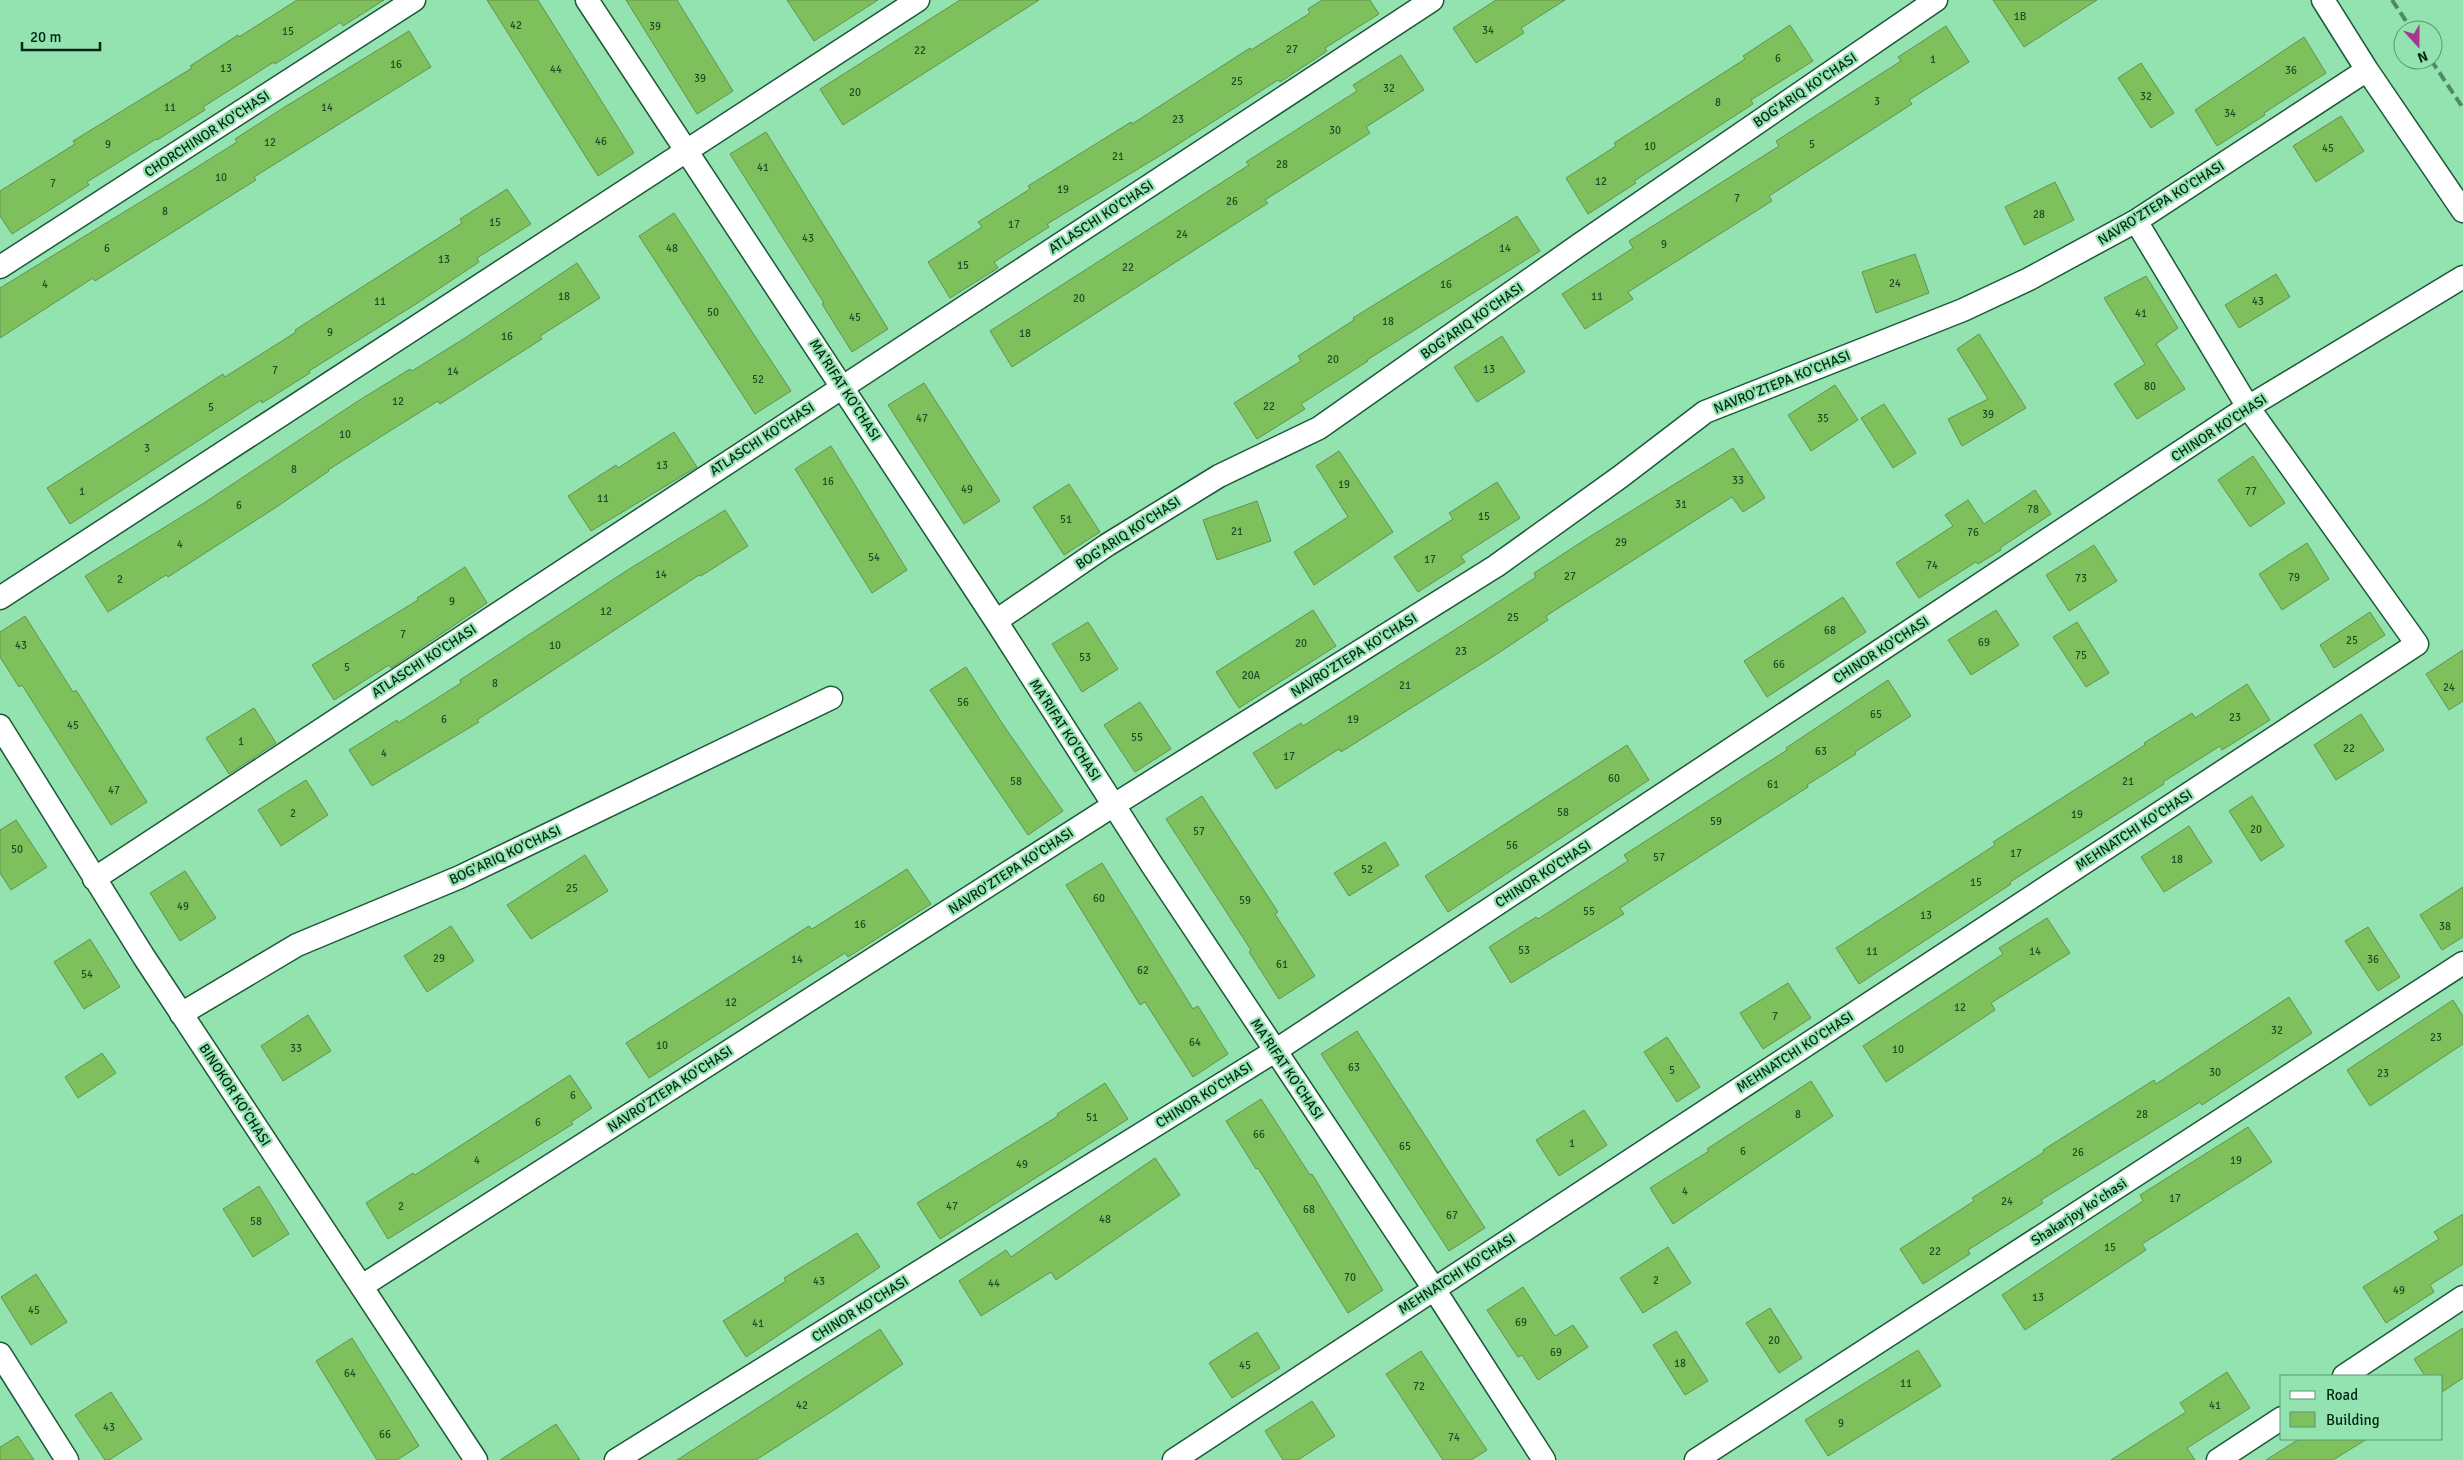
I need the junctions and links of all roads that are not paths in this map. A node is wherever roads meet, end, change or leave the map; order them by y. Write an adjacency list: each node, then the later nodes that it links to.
1 (414, 0): 11 (street, CHORCHINOR KO'CHASI)
2 (587, 0): 8 (street, MA'RIFAT KO'CHASI)
3 (918, 0): 8 (street)
4 (1432, 0): 13 (street, ATLASCHI KO'CHASI)
5 (1936, 0): 16 (street, BOG'ARIQ KO'CHASI)
6 (2323, 0): 7 (street)
7 (2367, 70): 9 (street); 10 (street, NAVRO'ZTEPA KO'CHASI)
8 (687, 150): 13 (street, MA'RIFAT KO'CHASI); 15 (street)
9 (2463, 211)
10 (2136, 221): 14 (street); 19 (street, NAVRO'ZTEPA KO'CHASI)
11 (0, 268)
12 (2463, 277): 14 (street, CHINOR KO'CHASI)
13 (842, 386): 16 (street, MA'RIFAT KO'CHASI); 20 (street, ATLASCHI KO'CHASI)
14 (2248, 408): 23 (street, CHINOR KO'CHASI); 25 (street, MEHNATCHI KO'CHASI)
15 (0, 598)
16 (996, 621): 19 (street, MA'RIFAT KO'CHASI)
17 (831, 698): 22 (street, BOG'ARIQ KO'CHASI)
18 (0, 726): 20 (street, BINOKOR KO'CHASI)
19 (1114, 805): 23 (street, MA'RIFAT KO'CHASI); 24 (street, NAVRO'ZTEPA KO'CHASI)
20 (94, 879): 22 (street, BINOKOR KO'CHASI)
21 (2463, 963): 35 (street, Shakarjoy ko'chasi)
22 (181, 1014): 24 (street, BINOKOR KO'CHASI)
23 (1275, 1051): 25 (street, MA'RIFAT KO'CHASI); 32 (street, CHINOR KO'CHASI)
24 (362, 1286): 31 (street, BINOKOR KO'CHASI)
25 (1434, 1289): 33 (street, MEHNATCHI KO'CHASI); 34 (street, MA'RIFAT KO'CHASI)
26 (2463, 1297): 28 (street)
27 (0, 1354): 30 (street)
28 (2346, 1375)
29 (2280, 1419): 36 (street)
30 (67, 1460)
31 (476, 1460)
32 (616, 1460)
33 (1174, 1460)
34 (1544, 1460)
35 (1696, 1460)
36 (2218, 1460)

